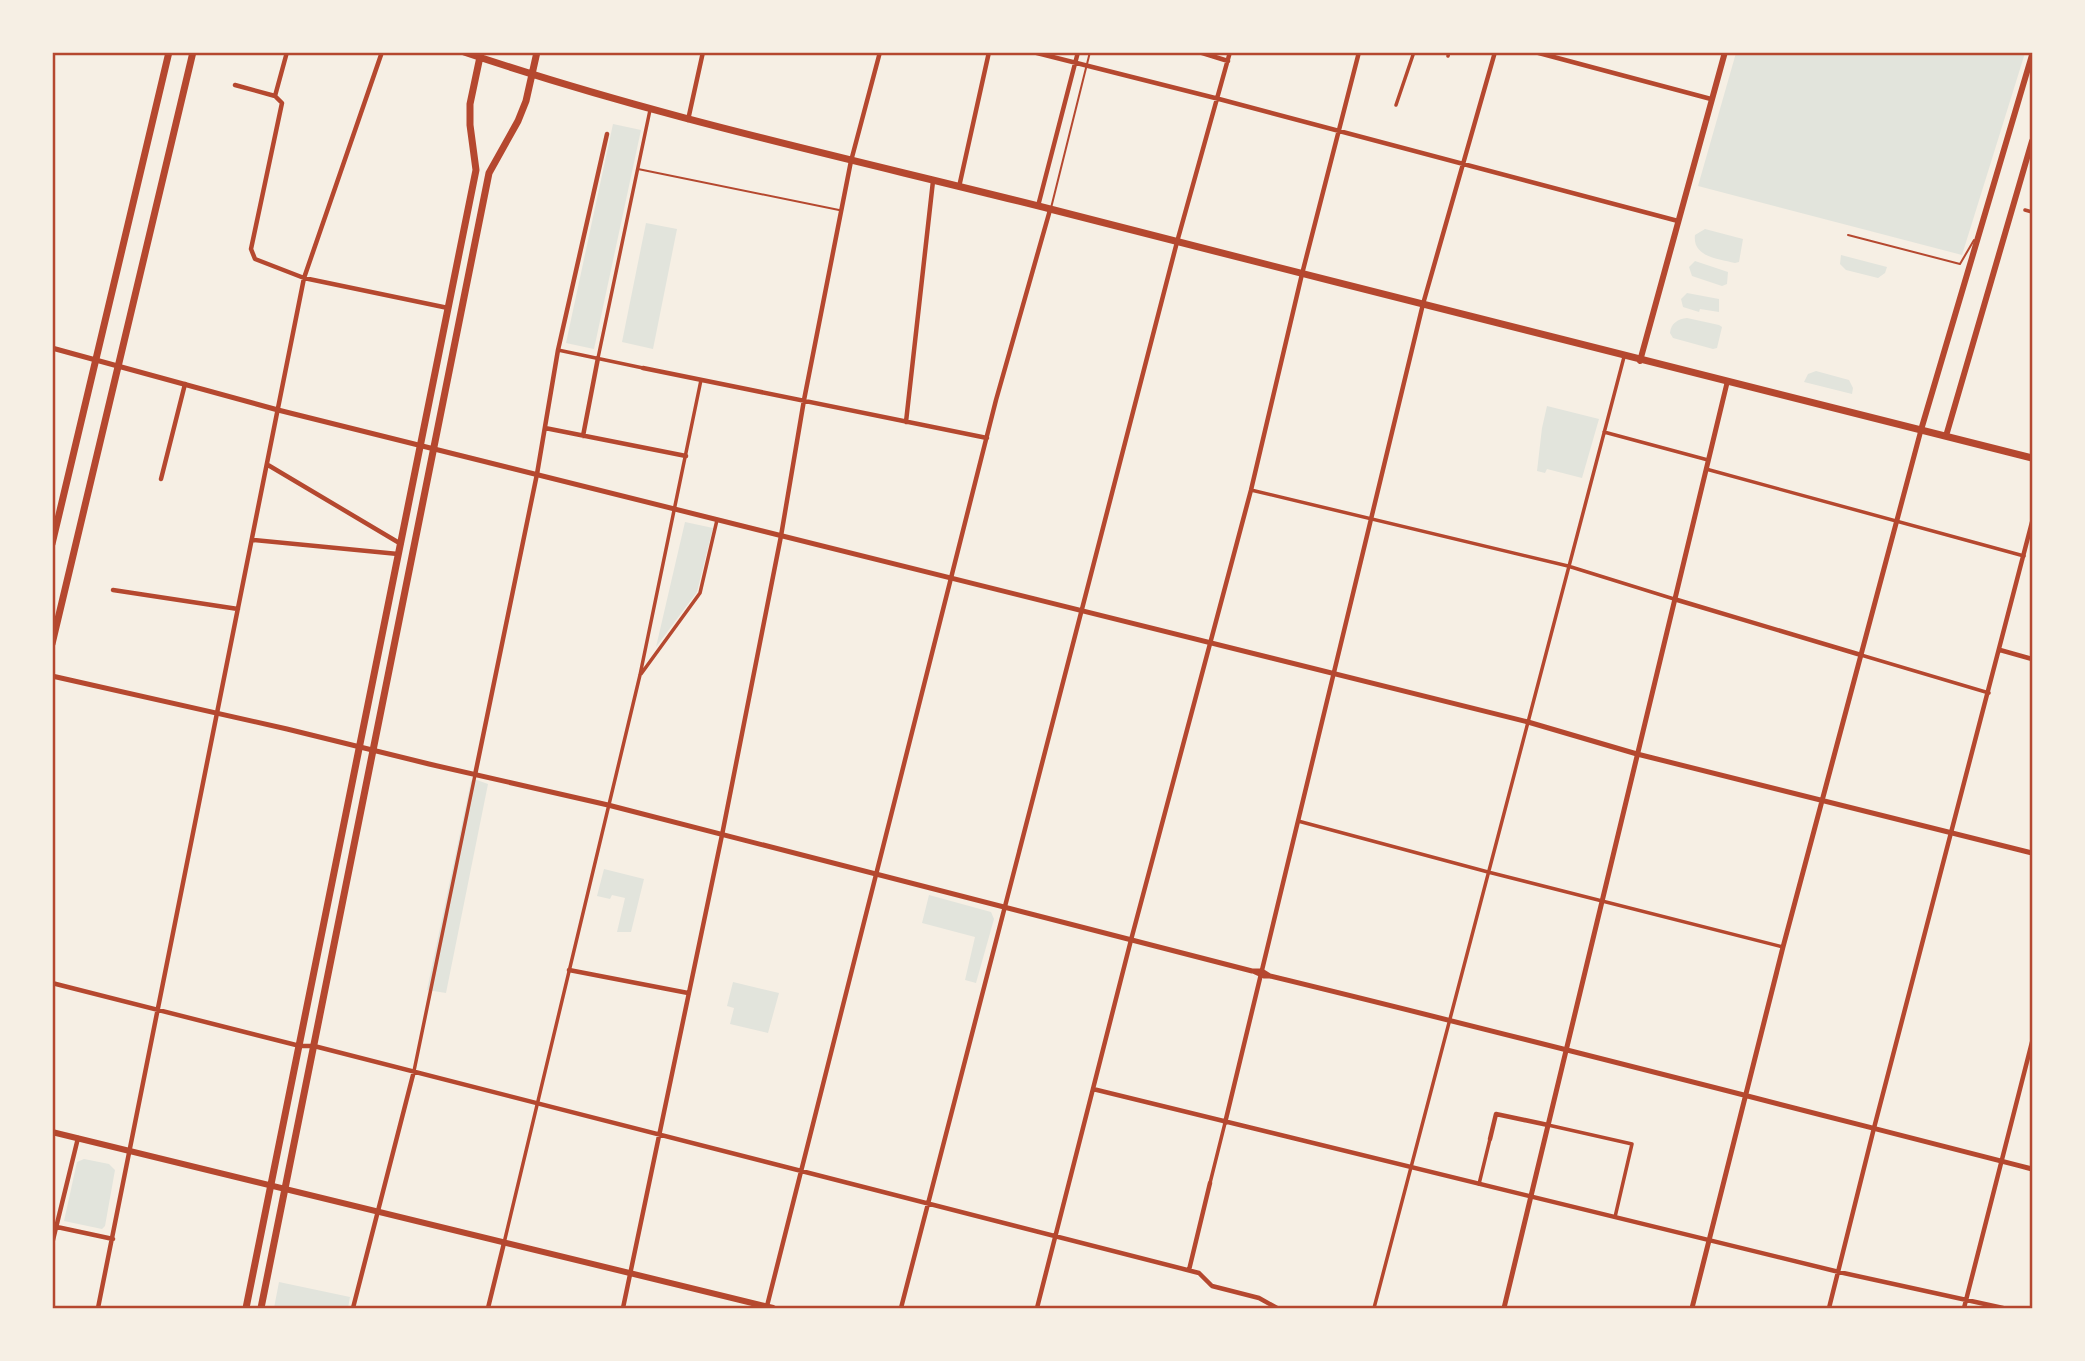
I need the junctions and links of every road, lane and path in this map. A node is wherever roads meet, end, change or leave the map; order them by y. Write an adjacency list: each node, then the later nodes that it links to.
1 (169, 52): 58 (main road)
2 (193, 52): 60 (main road)
3 (287, 52): 27 (street)
4 (382, 52): 51 (street)
5 (464, 52): 20 (main road)
6 (537, 52): 25 (main road)
7 (703, 52): 32 (street)
8 (880, 52): 36 (street)
9 (989, 52): 40 (street)
10 (1033, 52): 23 (street)
11 (1078, 52): 23 (street)
12 (1090, 52): 24 (lane)
13 (1199, 52): 22 (street)
14 (1230, 52): 22 (street)
15 (1359, 52): 33 (street)
16 (1413, 52): 30 (street)
17 (1495, 52): 37 (street)
18 (1535, 52): 29 (street)
19 (1725, 52): 29 (main road)
20 (480, 55): 25 (main road); 53 (main road)
21 (2032, 55): 47 (main road)
22 (1228, 61): 28 (street)
23 (1076, 63): 24 (street); 41 (street)
24 (1086, 65): 28 (street); 42 (lane)
25 (533, 76): 31 (main road); 75 (main road)
26 (235, 85): 27 (street)
27 (275, 96): 51 (street)
28 (1219, 99): 33 (street); 49 (street)
29 (1711, 99): 46 (main road)
30 (1396, 105)
31 (650, 110): 32 (main road); 38 (street)
32 (688, 120): 36 (main road)
33 (1339, 130): 37 (street); 50 (street)
34 (607, 134): 55 (street)
35 (2032, 141): 72 (main road)
36 (851, 161): 39 (main road); 44 (street)
37 (1462, 163): 46 (street); 52 (street)
38 (637, 169): 44 (lane); 57 (street)
39 (933, 181): 40 (main road); 67 (street)
40 (959, 187): 41 (main road)
41 (1038, 206): 42 (main road)
42 (1050, 209): 49 (main road); 73 (street)
43 (2025, 210): 45 (street)
44 (841, 211): 65 (street)
45 (2032, 212)
46 (1678, 220): 59 (main road)
47 (1979, 232): 48 (lane); 69 (main road)
48 (1849, 235)
49 (1177, 242): 50 (main road); 100 (street)
50 (1301, 274): 52 (main road); 83 (street)
51 (304, 278): 53 (street); 66 (street)
52 (1423, 304): 56 (main road); 85 (street)
53 (449, 308): 74 (main road)
54 (52, 348): 58 (street)
55 (558, 350): 57 (street); 68 (street)
56 (1624, 357): 59 (main road); 70 (street)
57 (598, 358): 61 (street); 71 (street)
58 (96, 359): 60 (street); 91 (main road)
59 (1640, 361): 63 (main road)
60 (118, 365): 64 (street); 101 (main road)
61 (643, 368): 62 (street)
62 (701, 380): 65 (street); 76 (street)
63 (1727, 383): 69 (main road); 78 (street)
64 (185, 384): 66 (street); 82 (street)
65 (804, 400): 67 (street); 89 (street)
66 (278, 410): 74 (street); 79 (street)
67 (906, 422): 73 (street)
68 (545, 428): 71 (street); 81 (street)
69 (1921, 430): 72 (main road); 87 (street)
70 (1604, 432): 78 (street); 95 (street)
71 (583, 436): 76 (street)
72 (1946, 436): 77 (main road)
73 (986, 438): 96 (street)
74 (422, 445): 75 (street); 92 (main road)
75 (433, 448): 81 (street); 113 (main road)
76 (685, 456): 84 (street)
77 (2032, 458)
78 (1708, 460): 80 (street)
79 (268, 465): 90 (street); 92 (street)
80 (1706, 469): 87 (street); 98 (street)
81 (537, 474): 84 (street); 115 (street)
82 (161, 479)
83 (1251, 490): 85 (street); 102 (street)
84 (674, 509): 86 (street); 106 (street)
85 (1373, 517): 95 (street); 107 (street)
86 (717, 520): 89 (street); 106 (street)
87 (1897, 521): 94 (street); 104 (street)
88 (2032, 522): 94 (street)
89 (781, 536): 96 (street); 120 (street)
90 (253, 540): 93 (street); 99 (street)
91 (52, 544)
92 (402, 544): 93 (main road)
93 (399, 554): 112 (main road)
94 (2024, 556): 103 (street)
95 (1569, 566): 98 (street); 111 (street)
96 (951, 579): 100 (street); 123 (street)
97 (113, 590): 99 (street)
98 (1674, 599): 104 (street); 114 (street)
99 (238, 609): 110 (street)
100 (1082, 612): 102 (street); 125 (street)
101 (52, 644)
102 (1210, 644): 107 (street); 126 (street)
103 (2000, 650): 105 (street); 109 (street)
104 (1861, 655): 109 (street); 116 (street)
105 (2032, 659)
106 (640, 675): 117 (street)
107 (1335, 675): 111 (street); 118 (street)
108 (52, 676): 110 (street)
109 (1989, 693): 119 (street)
110 (216, 712): 112 (street); 132 (street)
111 (1528, 722): 114 (street); 122 (street)
112 (360, 747): 113 (street); 135 (main road)
113 (372, 750): 115 (street); 136 (main road)
114 (1637, 754): 116 (street); 124 (street)
115 (475, 775): 117 (street); 138 (street)
116 (1823, 801): 119 (street); 127 (street)
117 (608, 805): 120 (street); 128 (street)
118 (1298, 821): 122 (street); 129 (street)
119 (1951, 832): 121 (street); 144 (street)
120 (722, 835): 123 (street); 131 (street)
121 (2032, 853)
122 (1488, 872): 124 (street); 133 (street)
123 (876, 874): 125 (street); 153 (street)
124 (1602, 901): 127 (street); 137 (street)
125 (1004, 908): 126 (street); 159 (street)
126 (1131, 940): 129 (street); 139 (street)
127 (1783, 947): 140 (street)
128 (569, 970): 131 (street); 141 (street)
129 (1261, 973): 133 (street); 142 (street)
130 (52, 983): 132 (street)
131 (688, 993): 146 (street)
132 (158, 1010): 135 (street); 149 (street)
133 (1450, 1020): 137 (street); 151 (street)
134 (2032, 1042): 150 (street)
135 (300, 1046): 136 (street); 156 (main road)
136 (314, 1046): 138 (street); 157 (main road)
137 (1566, 1049): 140 (street); 143 (street)
138 (414, 1071): 141 (street); 160 (street)
139 (1093, 1089): 142 (street); 163 (street)
140 (1745, 1094): 144 (street); 165 (street)
141 (537, 1103): 146 (street); 166 (street)
142 (1225, 1122): 151 (street); 154 (street)
143 (1548, 1125): 148 (street); 158 (street); 161 (street)
144 (1874, 1128): 150 (street); 169 (street)
145 (52, 1132): 147 (main road)
146 (660, 1134): 153 (street); 170 (street)
147 (78, 1138): 149 (main road); 162 (street)
148 (1490, 1139): 155 (street)
149 (131, 1152): 156 (main road); 164 (street)
150 (2001, 1161): 152 (street); 171 (street)
151 (1411, 1168): 155 (street); 182 (street)
152 (2032, 1169)
153 (802, 1170): 159 (street); 178 (street)
154 (1210, 1183): 168 (street)
155 (1479, 1184): 158 (street)
156 (271, 1185): 157 (main road); 173 (main road)
157 (285, 1189): 160 (main road); 174 (main road)
158 (1531, 1198): 161 (street); 183 (street)
159 (928, 1202): 163 (street); 179 (street)
160 (377, 1212): 166 (main road); 175 (street)
161 (1615, 1217): 165 (street)
162 (57, 1227): 164 (street); 167 (street)
163 (1056, 1235): 168 (street); 180 (street)
164 (113, 1238): 172 (street)
165 (1709, 1240): 169 (street); 184 (street)
166 (504, 1242): 170 (main road); 176 (street)
167 (52, 1244)
168 (1189, 1270): 181 (street)
169 (1839, 1272): 171 (street); 185 (street)
170 (629, 1273): 177 (street); 178 (main road)
171 (1966, 1300): 186 (street); 187 (street)
172 (98, 1308)
173 (246, 1308)
174 (261, 1308)
175 (354, 1308)
176 (488, 1308)
177 (623, 1308)
178 (769, 1308)
179 (901, 1308)
180 (1037, 1308)
181 (1277, 1308)
182 (1374, 1308)
183 (1504, 1308)
184 (1692, 1308)
185 (1829, 1308)
186 (1964, 1308)
187 (2003, 1308)

